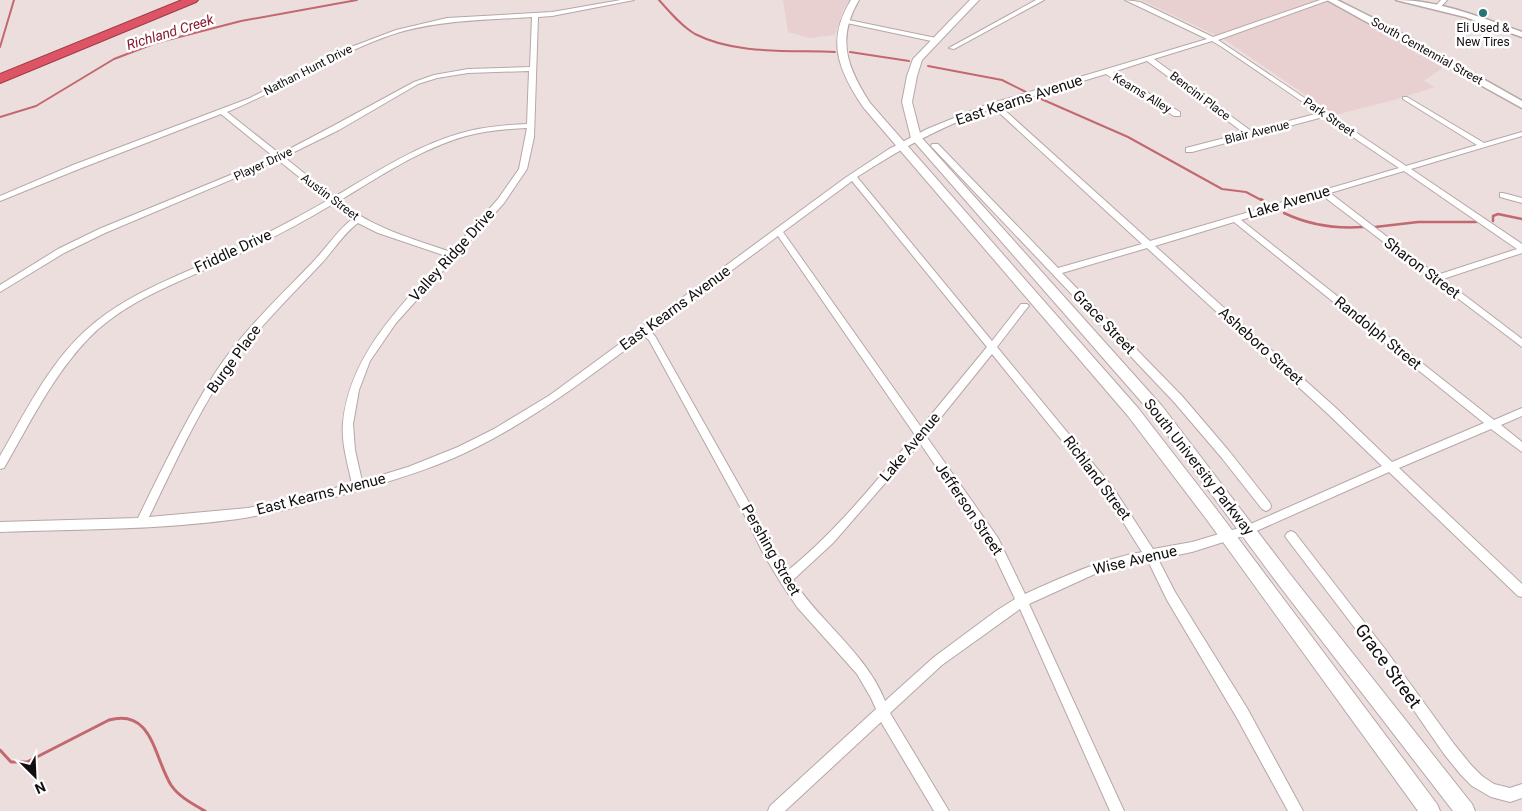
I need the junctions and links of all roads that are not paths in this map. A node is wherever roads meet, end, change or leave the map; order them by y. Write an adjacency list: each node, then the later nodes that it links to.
1 (178, 0): 22 (highway)
2 (192, 0): 23 (highway)
3 (631, 0): 13 (street, Nathan Hunt Drive)
4 (855, 0): 14 (main road)
5 (975, 0): 17 (main road)
6 (1041, 0): 18 (street)
7 (1128, 0): 16 (street, Park Street)
8 (1326, 0): 16 (street, East Kearns Avenue)
9 (1331, 0): 26 (street, South Centennial Street)
10 (1400, 0): 12 (street)
11 (1444, 0): 12 (street)
12 (1433, 5): 15 (street)
13 (535, 15): 20 (street, Valley Ridge Drive); 27 (street, Nathan Hunt Drive)
14 (844, 22): 17 (street); 35 (main road, South University Parkway)
15 (1522, 35)
16 (1213, 39): 19 (street, East Kearns Avenue); 29 (street, Park Street)
17 (936, 40): 33 (main road)
18 (952, 48)
19 (1149, 58): 21 (street, East Kearns Avenue); 31 (street, Bencini Place)
20 (533, 69): 30 (street, Valley Ridge Drive); 38 (street, Player Drive)
21 (1107, 71): 25 (street, East Kearns Avenue); 28 (street, Kearns Alley)
22 (0, 72)
23 (0, 79)
24 (1406, 98): 34 (street)
25 (995, 105): 33 (street, East Kearns Avenue); 49 (street, Asheboro Street)
26 (1522, 105)
27 (222, 111): 38 (street, Austin Street); 43 (street, Nathan Hunt Drive)
28 (1177, 114)
29 (1325, 114): 31 (street, Blair Avenue); 39 (street, Park Street)
30 (530, 126): 44 (street, Friddle Drive); 51 (street, Valley Ridge Drive)
31 (1250, 134): 37 (street, Blair Avenue)
32 (1522, 134): 34 (street, Lake Avenue)
33 (916, 138): 35 (street, East Kearns Avenue); 69 (main road, South University Parkway)
34 (1482, 145): 39 (street, Lake Avenue)
35 (901, 146): 40 (street, East Kearns Avenue); 71 (main road, South University Parkway)
36 (935, 146): 52 (street, Grace Street)
37 (1189, 150)
38 (278, 157): 44 (street, Austin Street); 54 (street, Player Drive)
39 (1404, 168): 41 (street, Lake Avenue); 50 (street, Park Street)
40 (853, 177): 48 (street, East Kearns Avenue); 58 (street, Richland Street)
41 (1323, 192): 46 (street, Lake Avenue); 53 (street, Sharon Street)
42 (1503, 195): 45 (street)
43 (0, 199)
44 (333, 200): 47 (street, Austin Street); 63 (street, Friddle Drive)
45 (1522, 201)
46 (1234, 218): 49 (street, Lake Avenue); 60 (street, Randolph Street)
47 (358, 219): 51 (street, Austin Street); 67 (street, Burge Place)
48 (778, 232): 56 (street, East Kearns Avenue); 61 (street, Jefferson Street)
49 (1149, 244): 52 (street, Lake Avenue); 64 (street, Asheboro Street)
50 (1522, 249): 53 (street)
51 (452, 255): 65 (street, Valley Ridge Drive)
52 (1056, 272): 66 (street, Grace Street)
53 (1436, 278): 57 (street, Sharon Street)
54 (0, 289)
55 (1024, 306): 58 (street, Lake Avenue)
56 (644, 331): 65 (street, East Kearns Avenue); 73 (street, Pershing Street)
57 (1522, 344)
58 (993, 346): 61 (street, Lake Avenue); 72 (street, Richland Street)
59 (1522, 412): 60 (street, Wise Avenue)
60 (1492, 425): 62 (street, Randolph Street); 64 (street, Wise Avenue)
61 (920, 434): 73 (street, Lake Avenue); 75 (street, Jefferson Street)
62 (1522, 448)
63 (0, 465)
64 (1390, 467): 69 (street, Wise Avenue); 74 (street, Asheboro Street)
65 (358, 487): 67 (street, East Kearns Avenue)
66 (1266, 506)
67 (142, 521): 68 (street, East Kearns Avenue)
68 (0, 527)
69 (1248, 530): 71 (street, Wise Avenue); 83 (main road, South University Parkway)
70 (1291, 536): 77 (street, Grace Street)
71 (1227, 537): 72 (street, Wise Avenue); 82 (main road, South University Parkway)
72 (1151, 556): 75 (street, Wise Avenue); 81 (street, Richland Street)
73 (785, 579): 76 (street, Pershing Street)
74 (1522, 592)
75 (1022, 601): 76 (street, Wise Avenue); 80 (street, Jefferson Street)
76 (883, 710): 78 (street, Wise Avenue); 79 (street, Pershing Street)
77 (1522, 791)
78 (775, 811)
79 (942, 811)
80 (1117, 811)
81 (1296, 811)
82 (1430, 811)
83 (1465, 811)

